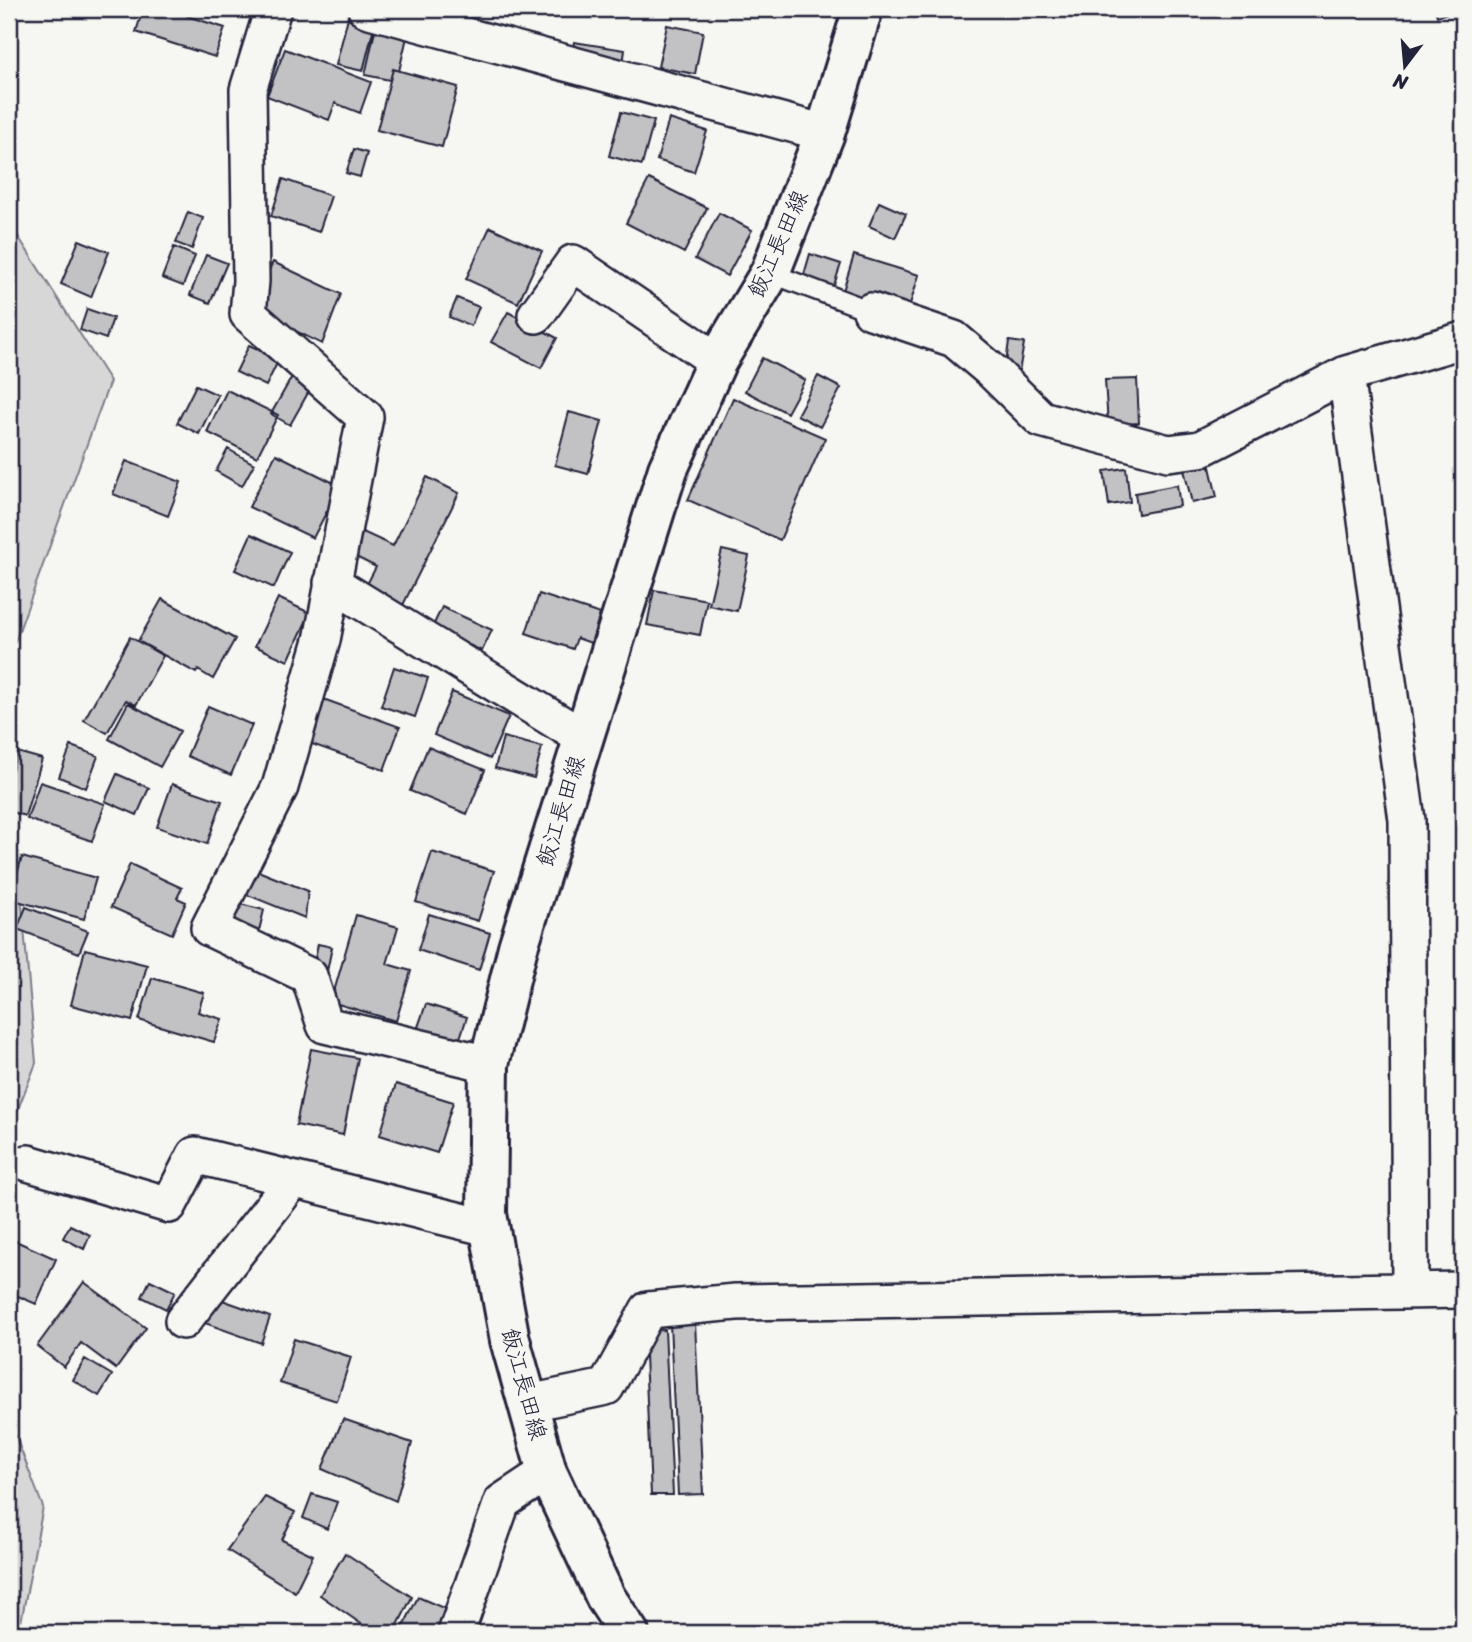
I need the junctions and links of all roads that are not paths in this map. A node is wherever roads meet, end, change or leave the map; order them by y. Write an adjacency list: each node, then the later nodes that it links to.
1 (272, 9): 11 (street)
2 (366, 9): 4 (street)
3 (863, 9): 4 (main road, 飯江長田線)
4 (825, 133): 5 (main road, 飯江長田線)
5 (770, 273): 6 (lane); 9 (main road, 飯江長田線)
6 (871, 311): 10 (street)
7 (536, 315): 9 (street)
8 (1463, 340): 10 (street)
9 (717, 361): 12 (main road, 飯江長田線)
10 (1346, 373): 17 (street)
11 (332, 583): 12 (street); 13 (street)
12 (583, 738): 13 (main road, 飯江長田線)
13 (489, 1063): 16 (main road, 飯江長田線)
14 (28, 1163): 15 (street)
15 (293, 1180): 16 (street); 19 (street)
16 (489, 1228): 20 (main road, 飯江長田線)
17 (1410, 1290): 18 (street); 20 (street)
18 (1463, 1290)
19 (183, 1321)
20 (529, 1403): 21 (main road, 飯江長田線)
21 (547, 1472): 22 (street); 23 (main road, 飯江長田線)
22 (456, 1633)
23 (629, 1633)

